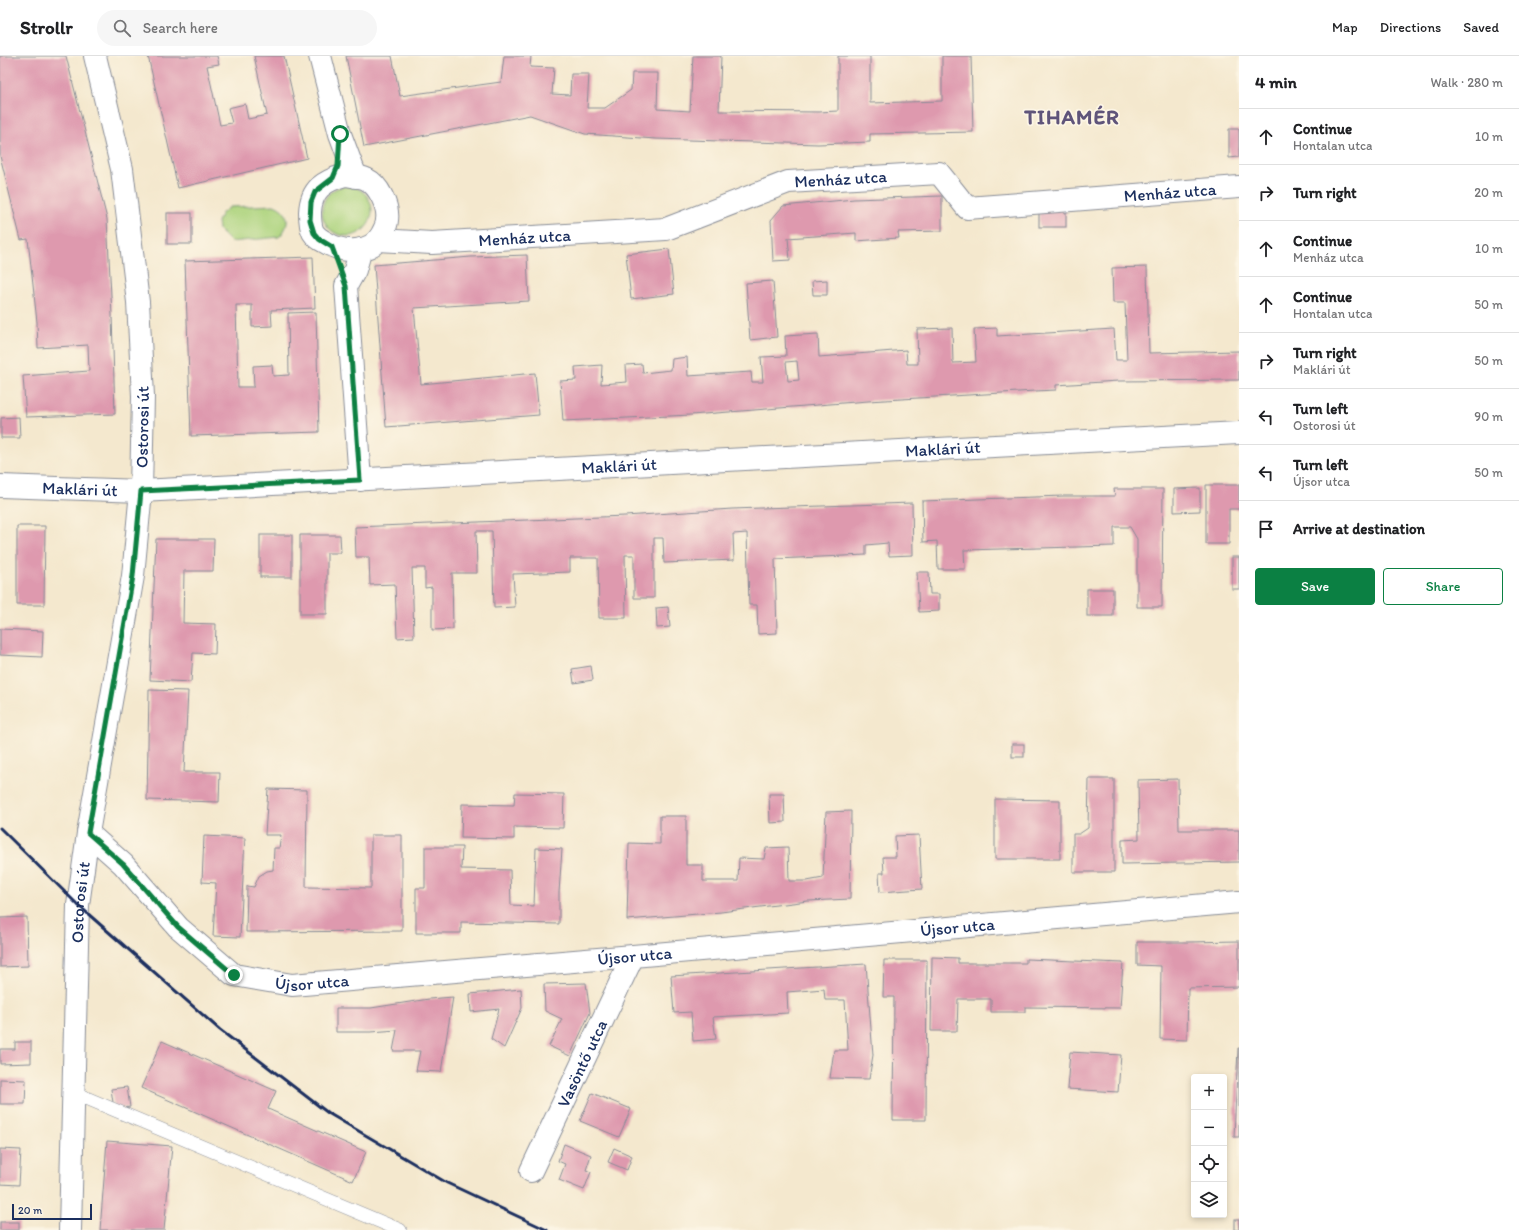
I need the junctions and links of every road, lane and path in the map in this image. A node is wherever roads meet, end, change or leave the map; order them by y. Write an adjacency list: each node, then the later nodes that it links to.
1 (95, 56): 15 (street, Ostorosi út)
2 (320, 56): 3 (street)
3 (340, 134): 4 (street); 5 (street)
4 (356, 177): 5 (street); 7 (street)
5 (333, 178): 10 (street)
6 (1239, 188): 8 (street, Menház utca)
7 (387, 220): 8 (street, Menház utca); 9 (street)
8 (432, 243): 9 (street, Menház utca)
9 (370, 245): 10 (street); 11 (street)
10 (332, 247): 11 (street)
11 (346, 286): 13 (street)
12 (1239, 433): 13 (street, Maklári út)
13 (360, 480): 15 (street, Maklári út)
14 (0, 486): 15 (street, Maklári út)
15 (141, 491): 16 (street, Ostorosi út)
16 (88, 833): 18 (street, Újsor utca); 19 (street, Ostorosi út)
17 (1239, 902): 18 (street, Újsor utca)
18 (633, 956): 20 (street, Vasöntő utca)
19 (72, 1092): 21 (street, Ostorosi út); 22 (lane)
20 (531, 1171)
21 (70, 1230)
22 (400, 1230)

